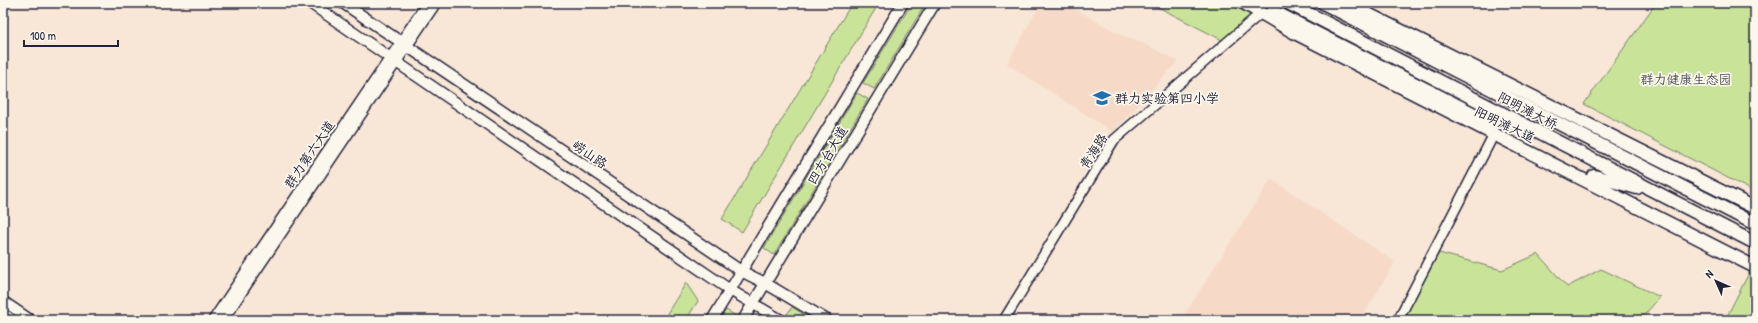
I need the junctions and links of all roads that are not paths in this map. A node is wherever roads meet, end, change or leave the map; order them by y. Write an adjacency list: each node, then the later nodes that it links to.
1 (310, 3): 14 (main road)
2 (343, 3): 13 (main road, 崂山路)
3 (427, 3): 13 (main road, 群力第六大道)
4 (436, 3): 13 (main road, 群力第六大道)
5 (903, 3): 26 (main road, 四方台大道)
6 (935, 3): 27 (main road, 四方台大道)
7 (1244, 3): 12 (highway, 阳明滩大道)
8 (1288, 3): 19 (highway, 阳明滩大桥)
9 (1323, 3): 18 (highway, 阳明滩大桥)
10 (1346, 3): 16 (highway)
11 (1364, 3): 20 (highway)
12 (1259, 8): 15 (highway, 阳明滩大道); 17 (highway); 40 (main road, 青海路)
13 (403, 44): 14 (main road, 群力第六大道); 26 (main road, 崂山路)
14 (393, 60): 28 (main road); 34 (main road, 群力第六大道); 35 (main road, 群力第六大道)
15 (1494, 134): 25 (highway, 阳明滩大道); 41 (main road)
16 (1617, 138): 18 (highway); 21 (highway)
17 (1594, 176): 19 (highway); 24 (highway)
18 (1675, 183): 22 (highway, 阳明滩大桥)
19 (1664, 196): 23 (highway, 阳明滩大桥)
20 (1755, 202)
21 (1755, 208)
22 (1755, 224)
23 (1755, 243)
24 (1755, 258)
25 (1755, 267)
26 (742, 271): 27 (main road, 崂山路); 28 (main road, 四方台大道)
27 (765, 283): 30 (main road, 四方台大道); 39 (main road, 崂山路)
28 (730, 290): 30 (main road); 36 (main road, 四方台大道)
29 (3, 301): 33 (main road)
30 (753, 303): 37 (main road, 四方台大道); 38 (main road)
31 (3, 313): 32 (main road)
32 (13, 320)
33 (31, 320)
34 (213, 320)
35 (223, 320)
36 (712, 320)
37 (743, 320)
38 (781, 320)
39 (827, 320)
40 (1004, 320)
41 (1398, 320)

